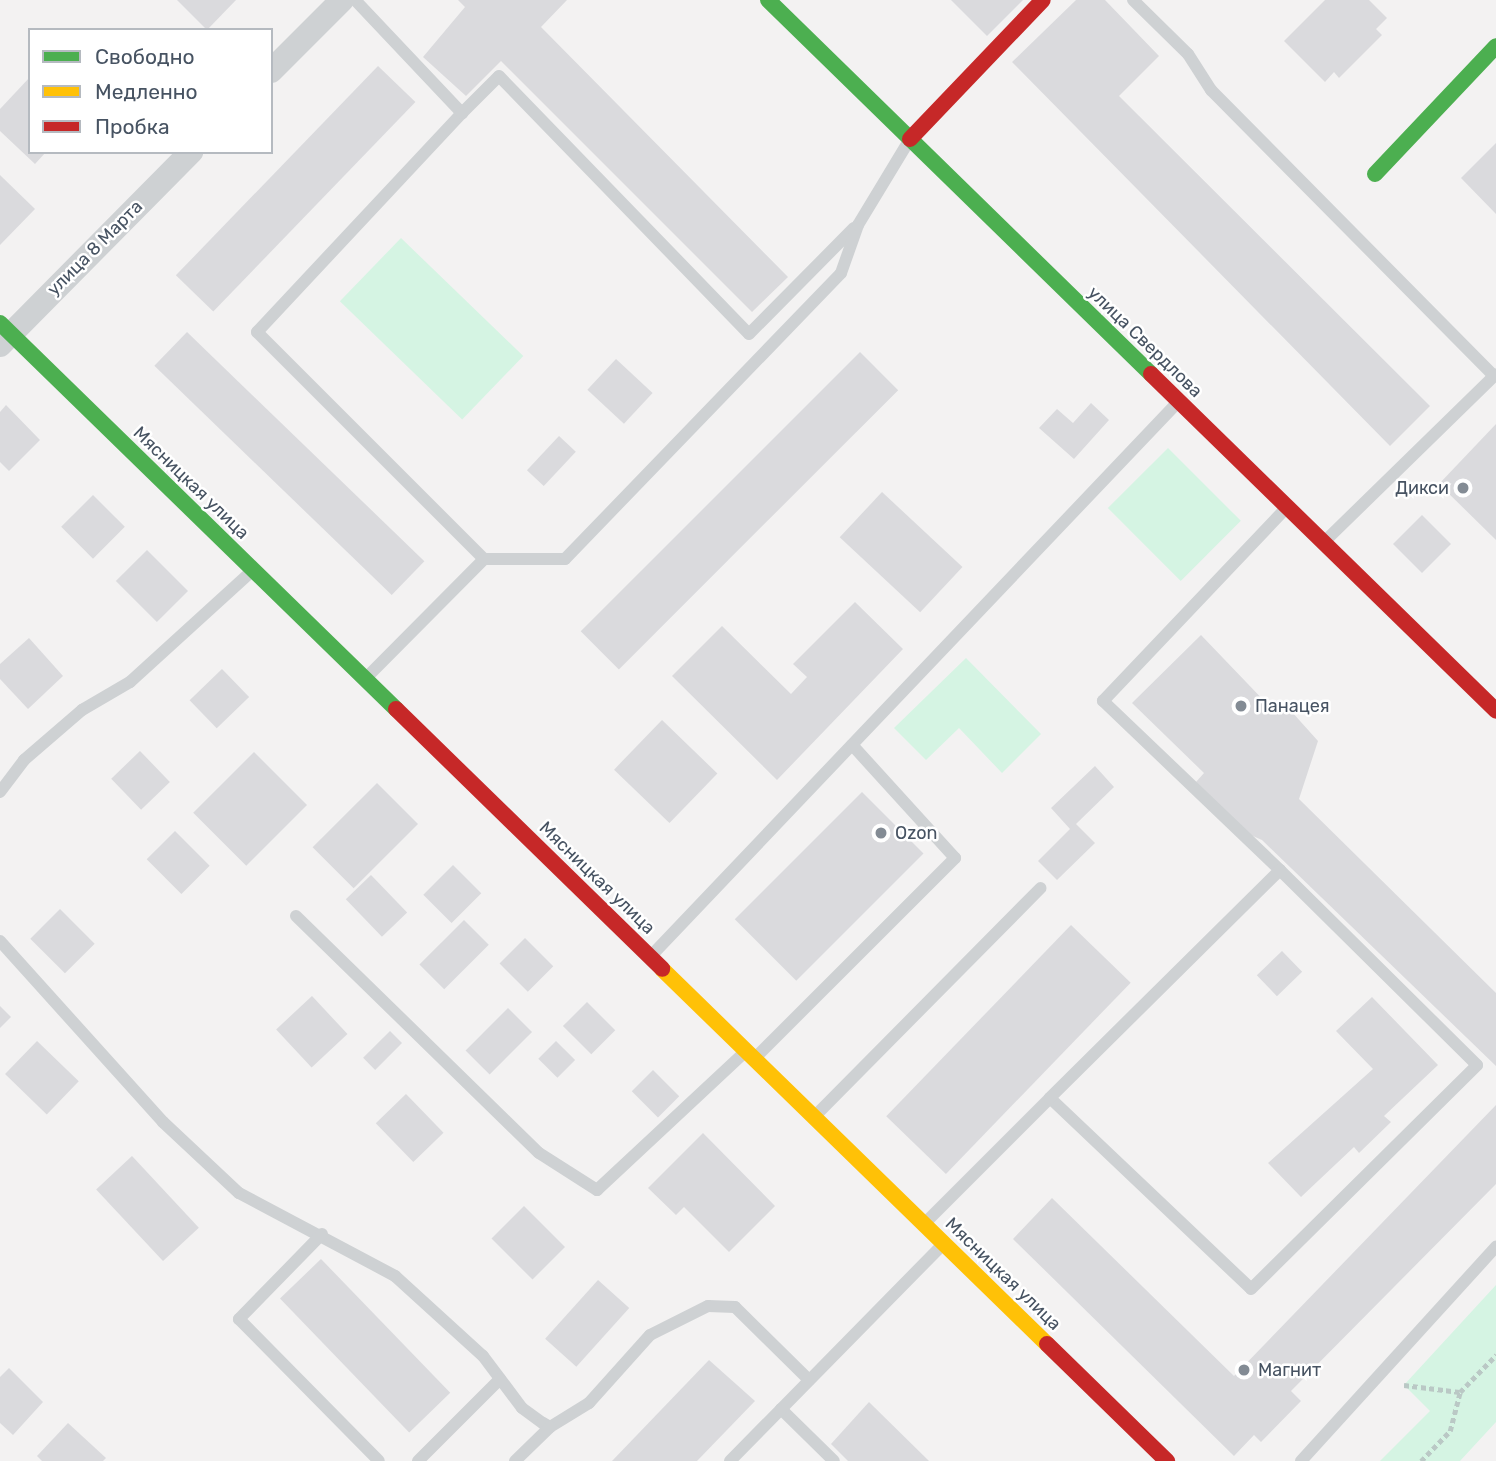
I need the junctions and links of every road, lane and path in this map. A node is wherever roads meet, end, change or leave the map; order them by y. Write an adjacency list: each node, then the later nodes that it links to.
1 (342, 0): 7 (street)
2 (355, 0): 8 (lane)
3 (768, 0): 9 (street, улица Свердлова)
4 (1043, 0): 9 (street)
5 (1133, 0): 14 (lane)
6 (1496, 46): 11 (street)
7 (273, 69)
8 (463, 113): 12 (lane); 18 (lane)
9 (910, 139): 12 (lane); 15 (street, улица Свердлова)
10 (189, 154): 13 (street, улица 8 Марта)
11 (1375, 174)
12 (858, 225): 18 (lane)
13 (4, 334): 19 (street, Мясницкая улица)
14 (1494, 374): 17 (lane)
15 (1179, 401): 16 (street, улица Свердлова); 22 (lane)
16 (1287, 507): 17 (street, улица Свердлова); 24 (lane)
17 (1323, 542): 21 (street, улица Свердлова)
18 (484, 559): 20 (lane)
19 (253, 570): 20 (street, Мясницкая улица); 23 (lane)
20 (365, 679): 28 (street, Мясницкая улица)
21 (1496, 711)
22 (852, 746): 28 (lane); 29 (lane)
23 (0, 792)
24 (1280, 870): 30 (lane); 30 (lane)
25 (1041, 888): 31 (lane)
26 (296, 916): 29 (lane)
27 (0, 942): 33 (lane)
28 (650, 957): 29 (street, Мясницкая улица)
29 (750, 1054): 31 (street, Мясницкая улица)
30 (1050, 1098): 32 (lane)
31 (814, 1117): 32 (street, Мясницкая улица)
32 (925, 1224): 34 (street, Мясницкая улица)
33 (322, 1234): 37 (lane); 43 (lane)
34 (944, 1243): 38 (lane); 48 (street, Мясницкая улица)
35 (1496, 1247): 49 (lane)
36 (1496, 1355): 40 (path)
37 (500, 1379): 42 (lane); 44 (lane)
38 (809, 1380): 41 (lane); 42 (lane)
39 (1404, 1385): 40 (path)
40 (1460, 1392): 50 (path)
41 (781, 1409): 46 (lane); 47 (lane)
42 (550, 1427): 45 (lane)
43 (379, 1461)
44 (418, 1461)
45 (515, 1461)
46 (730, 1461)
47 (834, 1461)
48 (1167, 1461)
49 (1301, 1461)
50 (1421, 1461)

